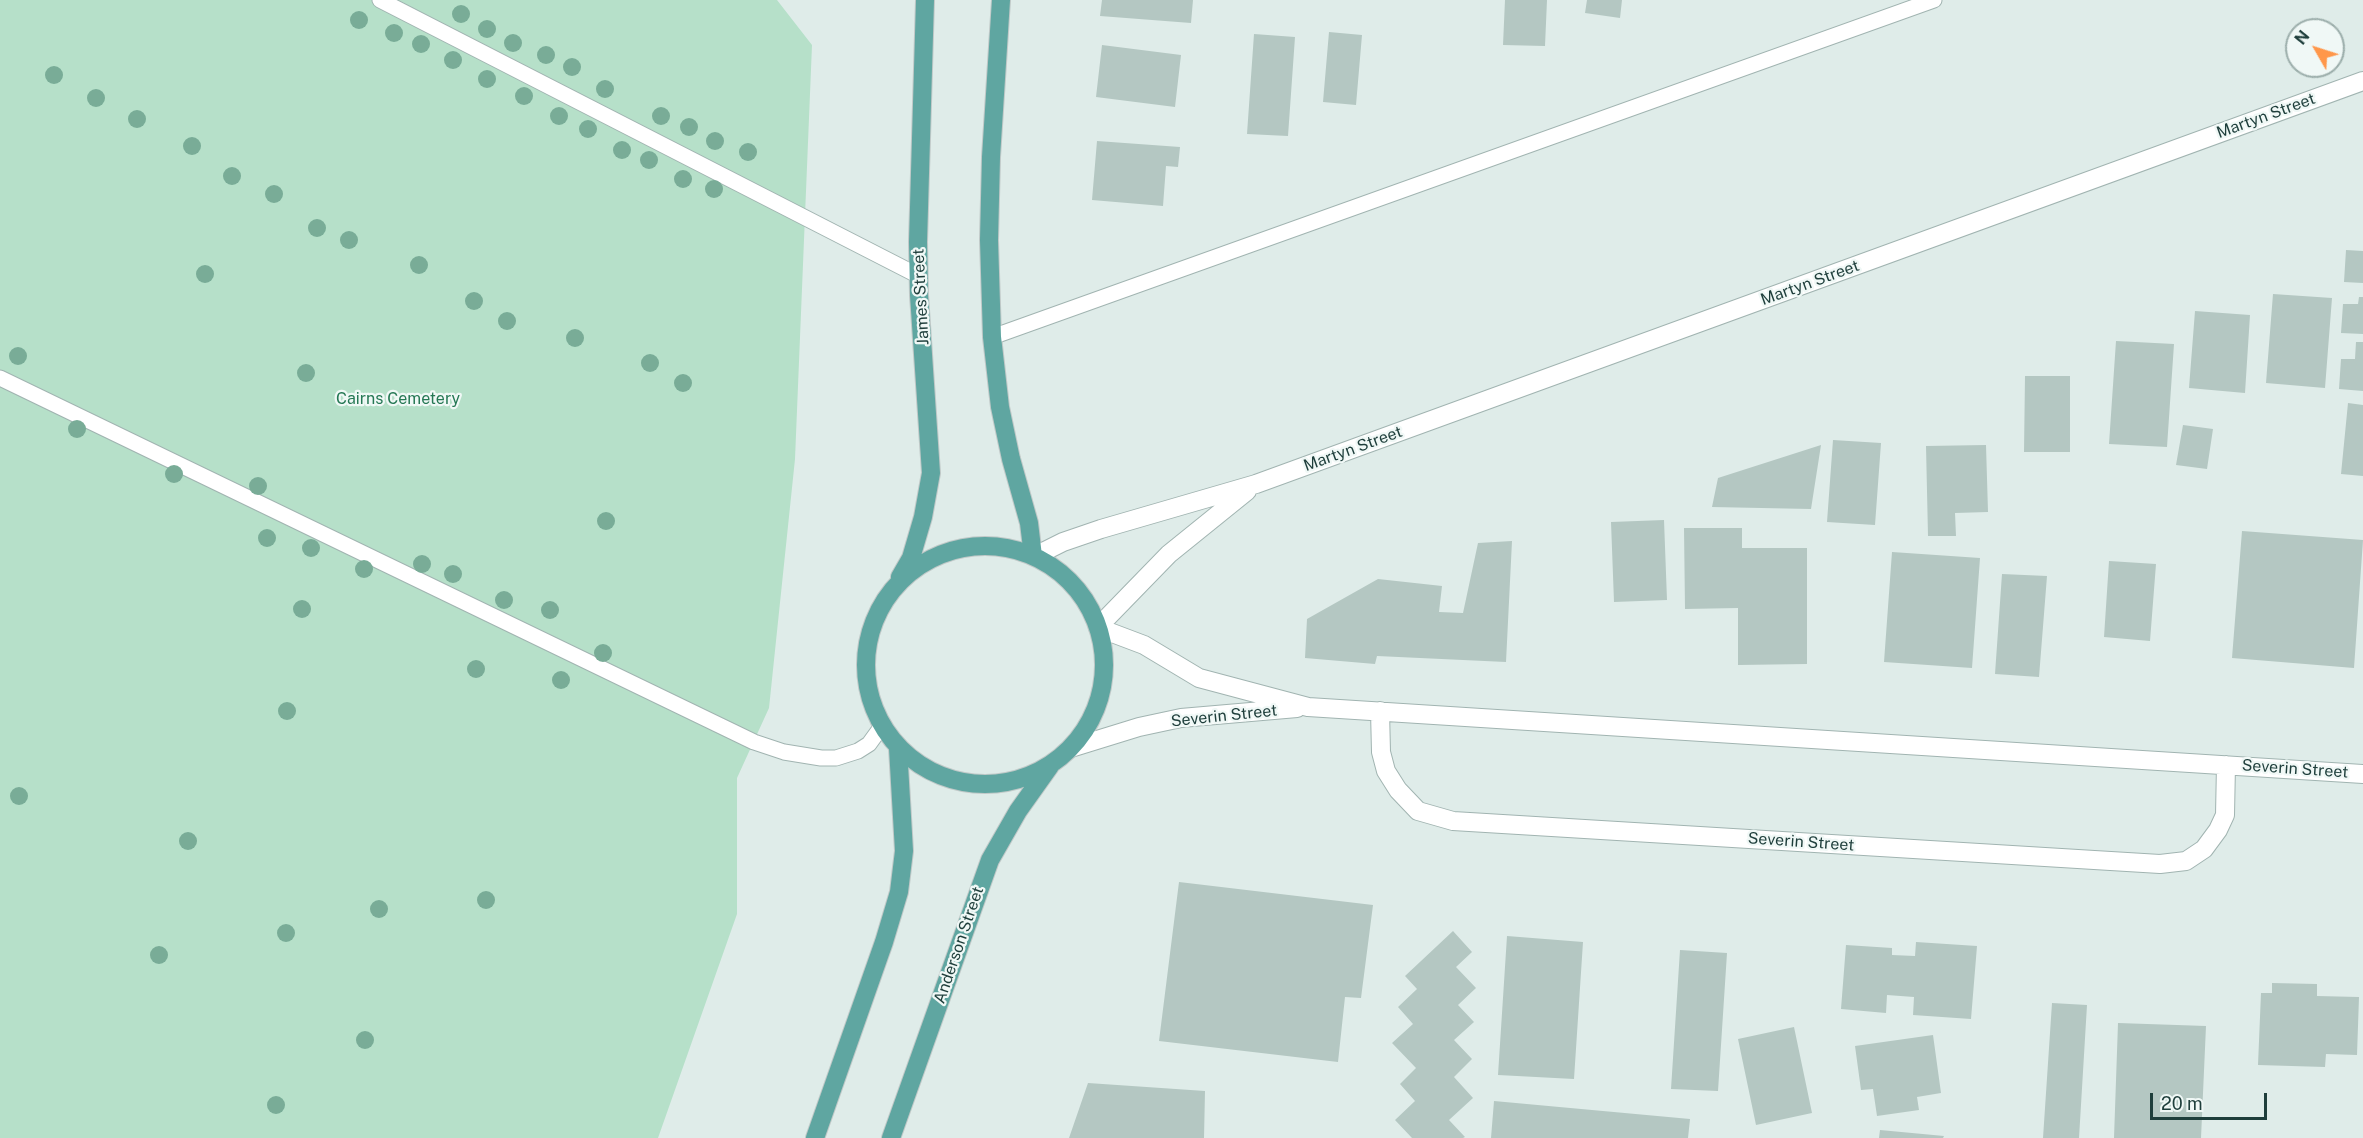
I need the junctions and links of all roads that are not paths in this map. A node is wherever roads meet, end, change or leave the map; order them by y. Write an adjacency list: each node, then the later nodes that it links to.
1 (380, 0): 6 (lane)
2 (925, 0): 6 (main road, James Street)
3 (1001, 0): 7 (main road)
4 (1934, 0): 7 (lane)
5 (2363, 81): 9 (street, Martyn Street)
6 (919, 276): 11 (main road, James Street)
7 (992, 337): 10 (main road)
8 (0, 378): 15 (lane)
9 (1256, 484): 10 (street, Martyn Street); 12 (street, Martyn Street)
10 (1034, 556): 11 (main road); 12 (main road)
11 (895, 587): 15 (main road)
12 (1099, 628): 13 (street, Severin Street); 17 (main road)
13 (1308, 707): 14 (street, Severin Street); 17 (street, Severin Street)
14 (1380, 711): 19 (street, Severin Street); 19 (street, Severin Street)
15 (882, 726): 16 (main road)
16 (898, 748): 18 (main road); 21 (main road)
17 (1071, 748): 18 (main road)
18 (1051, 764): 22 (main road, Anderson Street)
19 (2226, 765): 20 (street, Severin Street)
20 (2363, 774)
21 (814, 1138)
22 (891, 1138)

